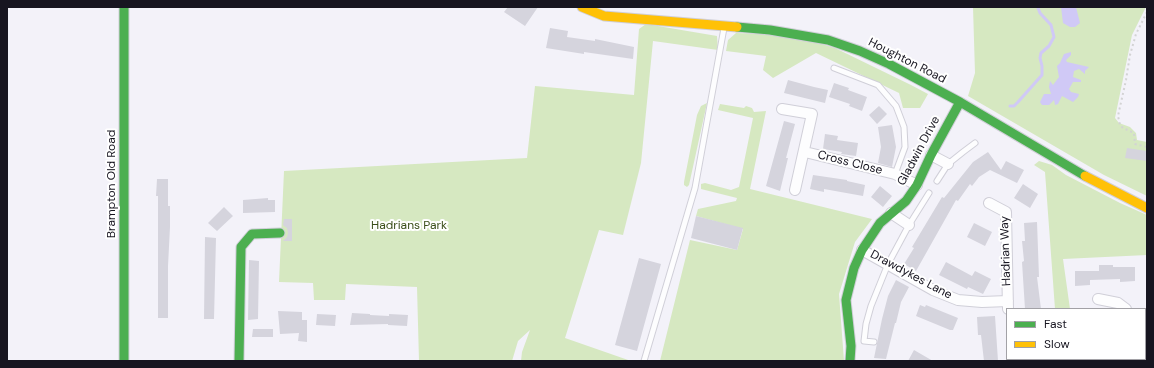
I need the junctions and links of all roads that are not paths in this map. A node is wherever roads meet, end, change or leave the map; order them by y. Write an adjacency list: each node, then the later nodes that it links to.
1 (124, 7): 27 (street, Brampton Old Road)
2 (582, 7): 3 (street, Houghton Road)
3 (724, 27): 5 (street, Houghton Road); 29 (lane)
4 (834, 68): 11 (lane, Cross Close)
5 (960, 102): 9 (street, Gladwin Drive); 17 (street, Houghton Road)
6 (782, 108): 8 (street)
7 (975, 143): 10 (lane)
8 (805, 152): 11 (street, Cross Close); 14 (street)
9 (931, 155): 10 (street); 13 (street, Gladwin Drive)
10 (948, 164): 12 (lane)
11 (895, 174): 13 (street, Cross Close)
12 (937, 181)
13 (917, 185): 18 (street, Gladwin Drive)
14 (795, 190)
15 (929, 193): 19 (lane)
16 (989, 203): 24 (street, Hadrian Way)
17 (1147, 208)
18 (892, 213): 19 (street); 21 (street, Gladwin Drive)
19 (909, 225): 22 (lane)
20 (280, 233): 28 (street)
21 (862, 250): 22 (street, Drawdykes Lane); 30 (street, Gladwin Drive)
22 (888, 264): 24 (street, Drawdykes Lane); 26 (lane)
23 (1098, 299): 25 (street)
24 (1008, 305)
25 (1125, 308)
26 (874, 342)
27 (124, 361)
28 (239, 361)
29 (644, 361)
30 (850, 361)

